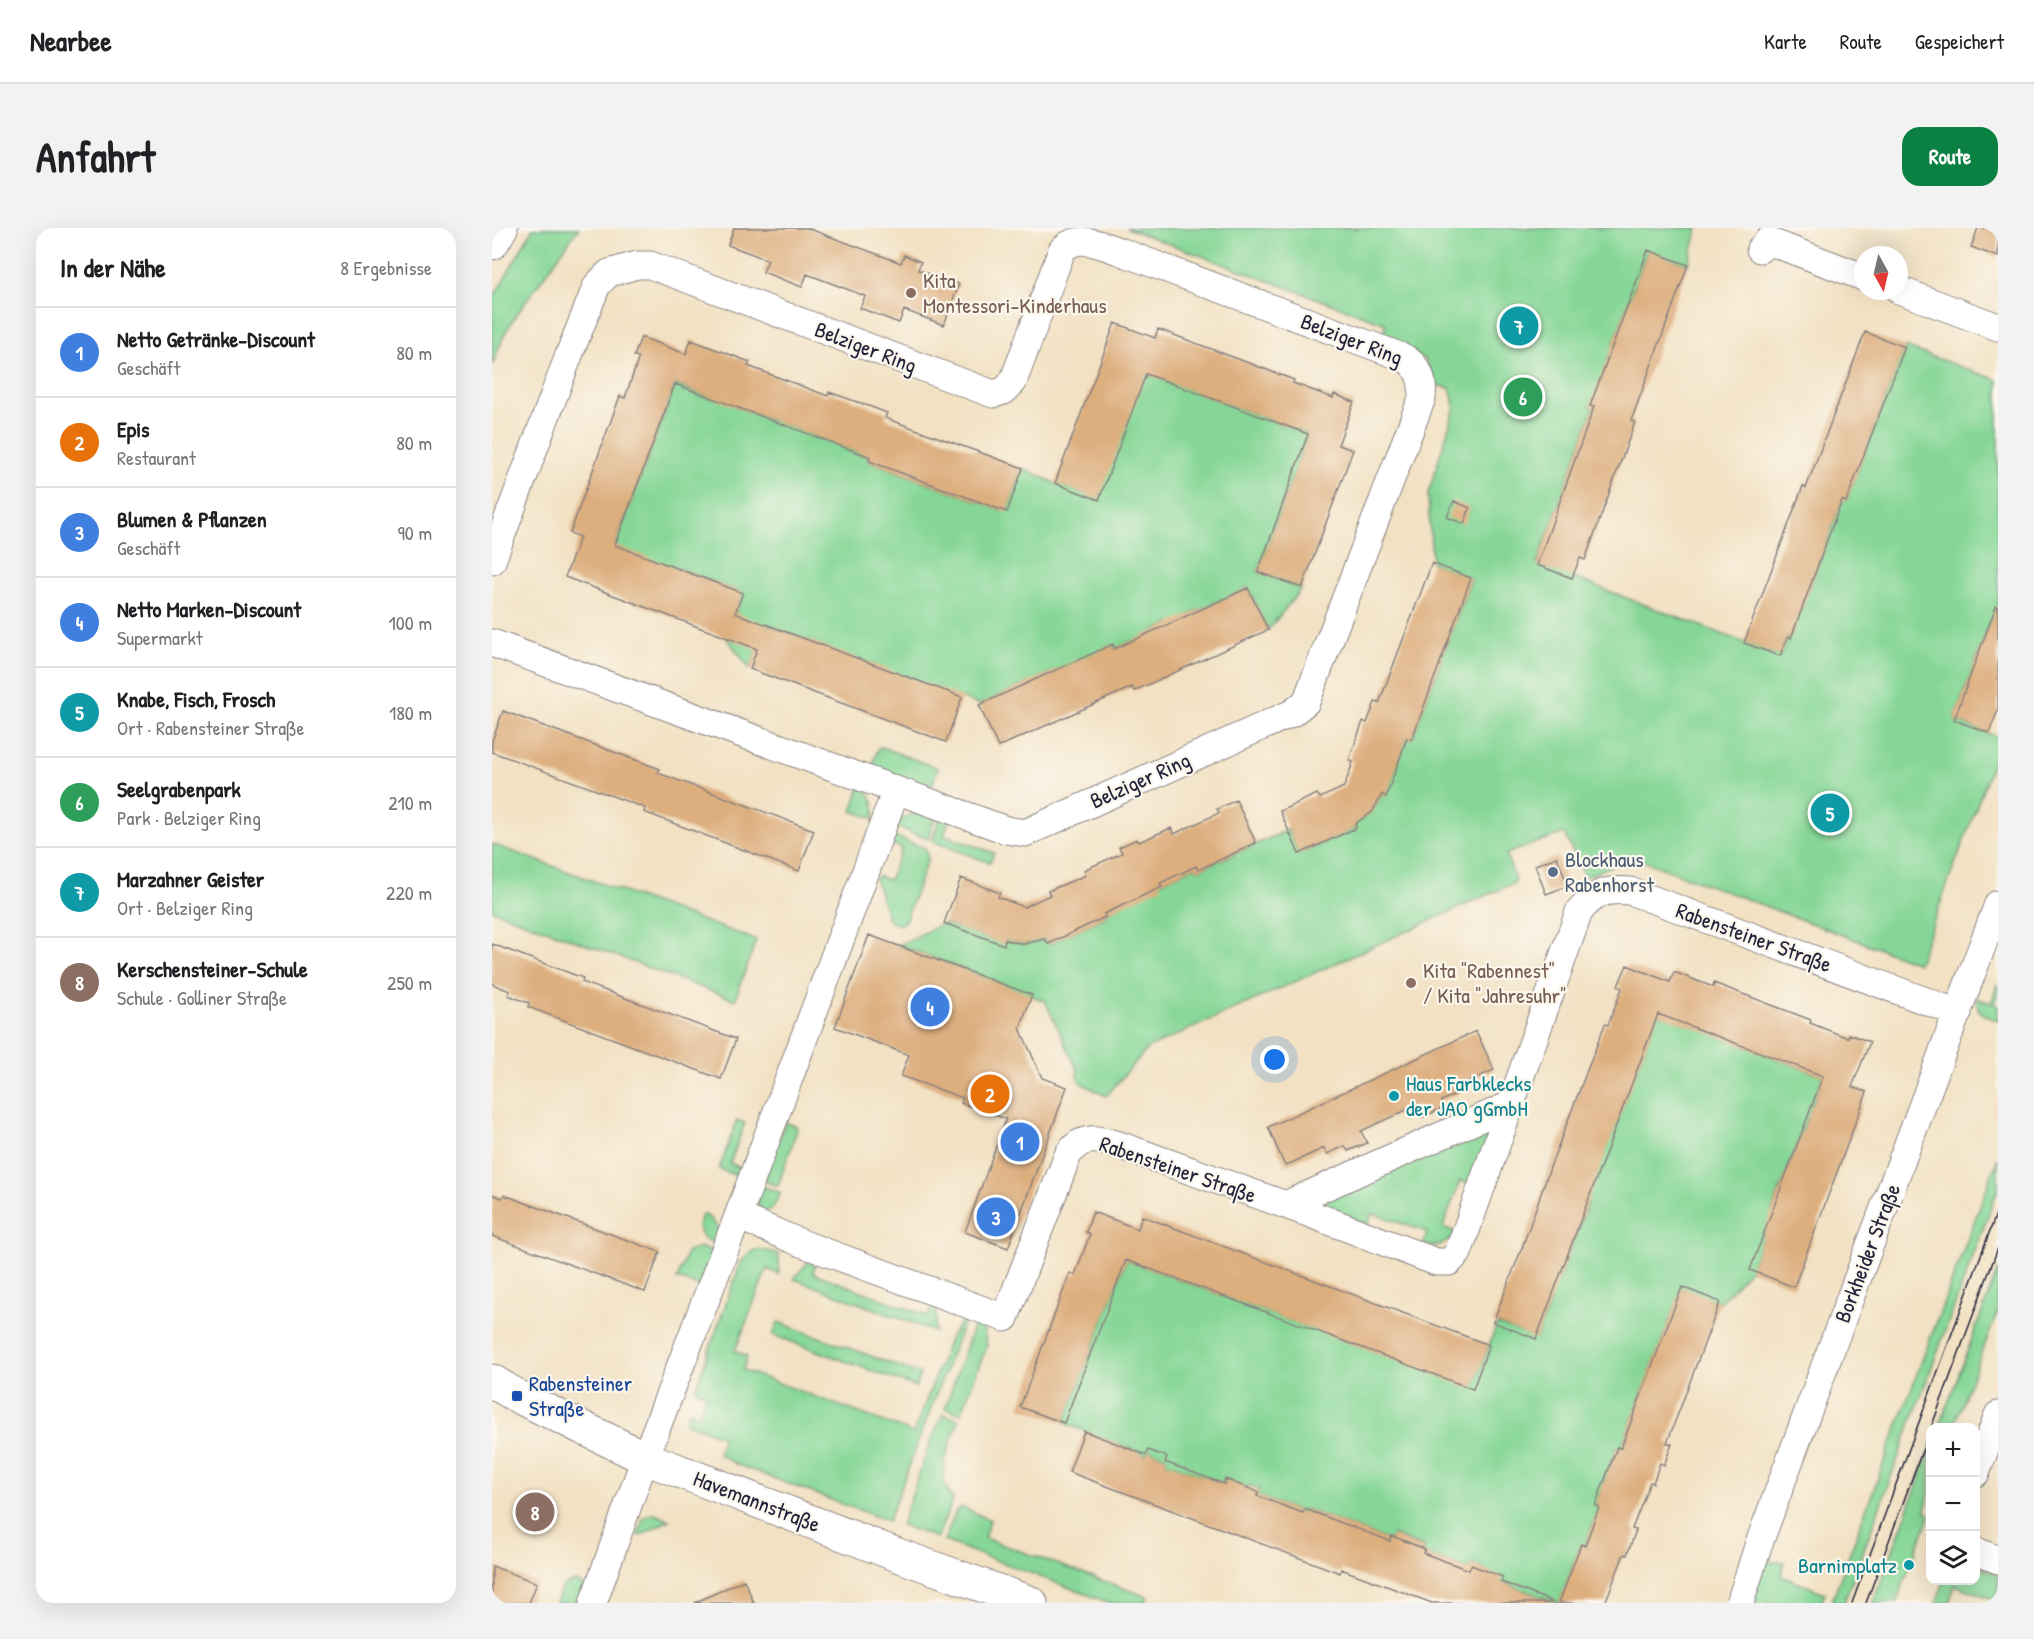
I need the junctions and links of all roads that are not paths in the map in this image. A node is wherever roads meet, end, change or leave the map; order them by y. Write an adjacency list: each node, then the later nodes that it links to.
1 (501, 228): 2 (main road)
2 (492, 243)
3 (1760, 249): 4 (street)
4 (1854, 274)
5 (1908, 293): 6 (street)
6 (1998, 327)
7 (492, 561): 9 (street, Belziger Ring)
8 (492, 643): 9 (street, Belziger Ring)
9 (896, 790): 14 (street)
10 (1998, 904): 11 (street, Borkheider Straße)
11 (1958, 1013): 12 (street, Rabensteiner Straße); 23 (street, Borkheider Straße)
12 (1510, 1105): 13 (street, Rabensteiner Straße); 13 (street, Rabensteiner Straße)
13 (1286, 1205): 14 (street, Rabensteiner Straße)
14 (738, 1216): 17 (street)
15 (492, 1381): 17 (main road, Havemannstraße)
16 (1998, 1415): 18 (street)
17 (645, 1458): 21 (street); 22 (main road, Havemannstraße)
18 (1980, 1462)
19 (1980, 1553): 20 (street)
20 (1998, 1560)
21 (593, 1603)
22 (1031, 1603)
23 (1740, 1603)

